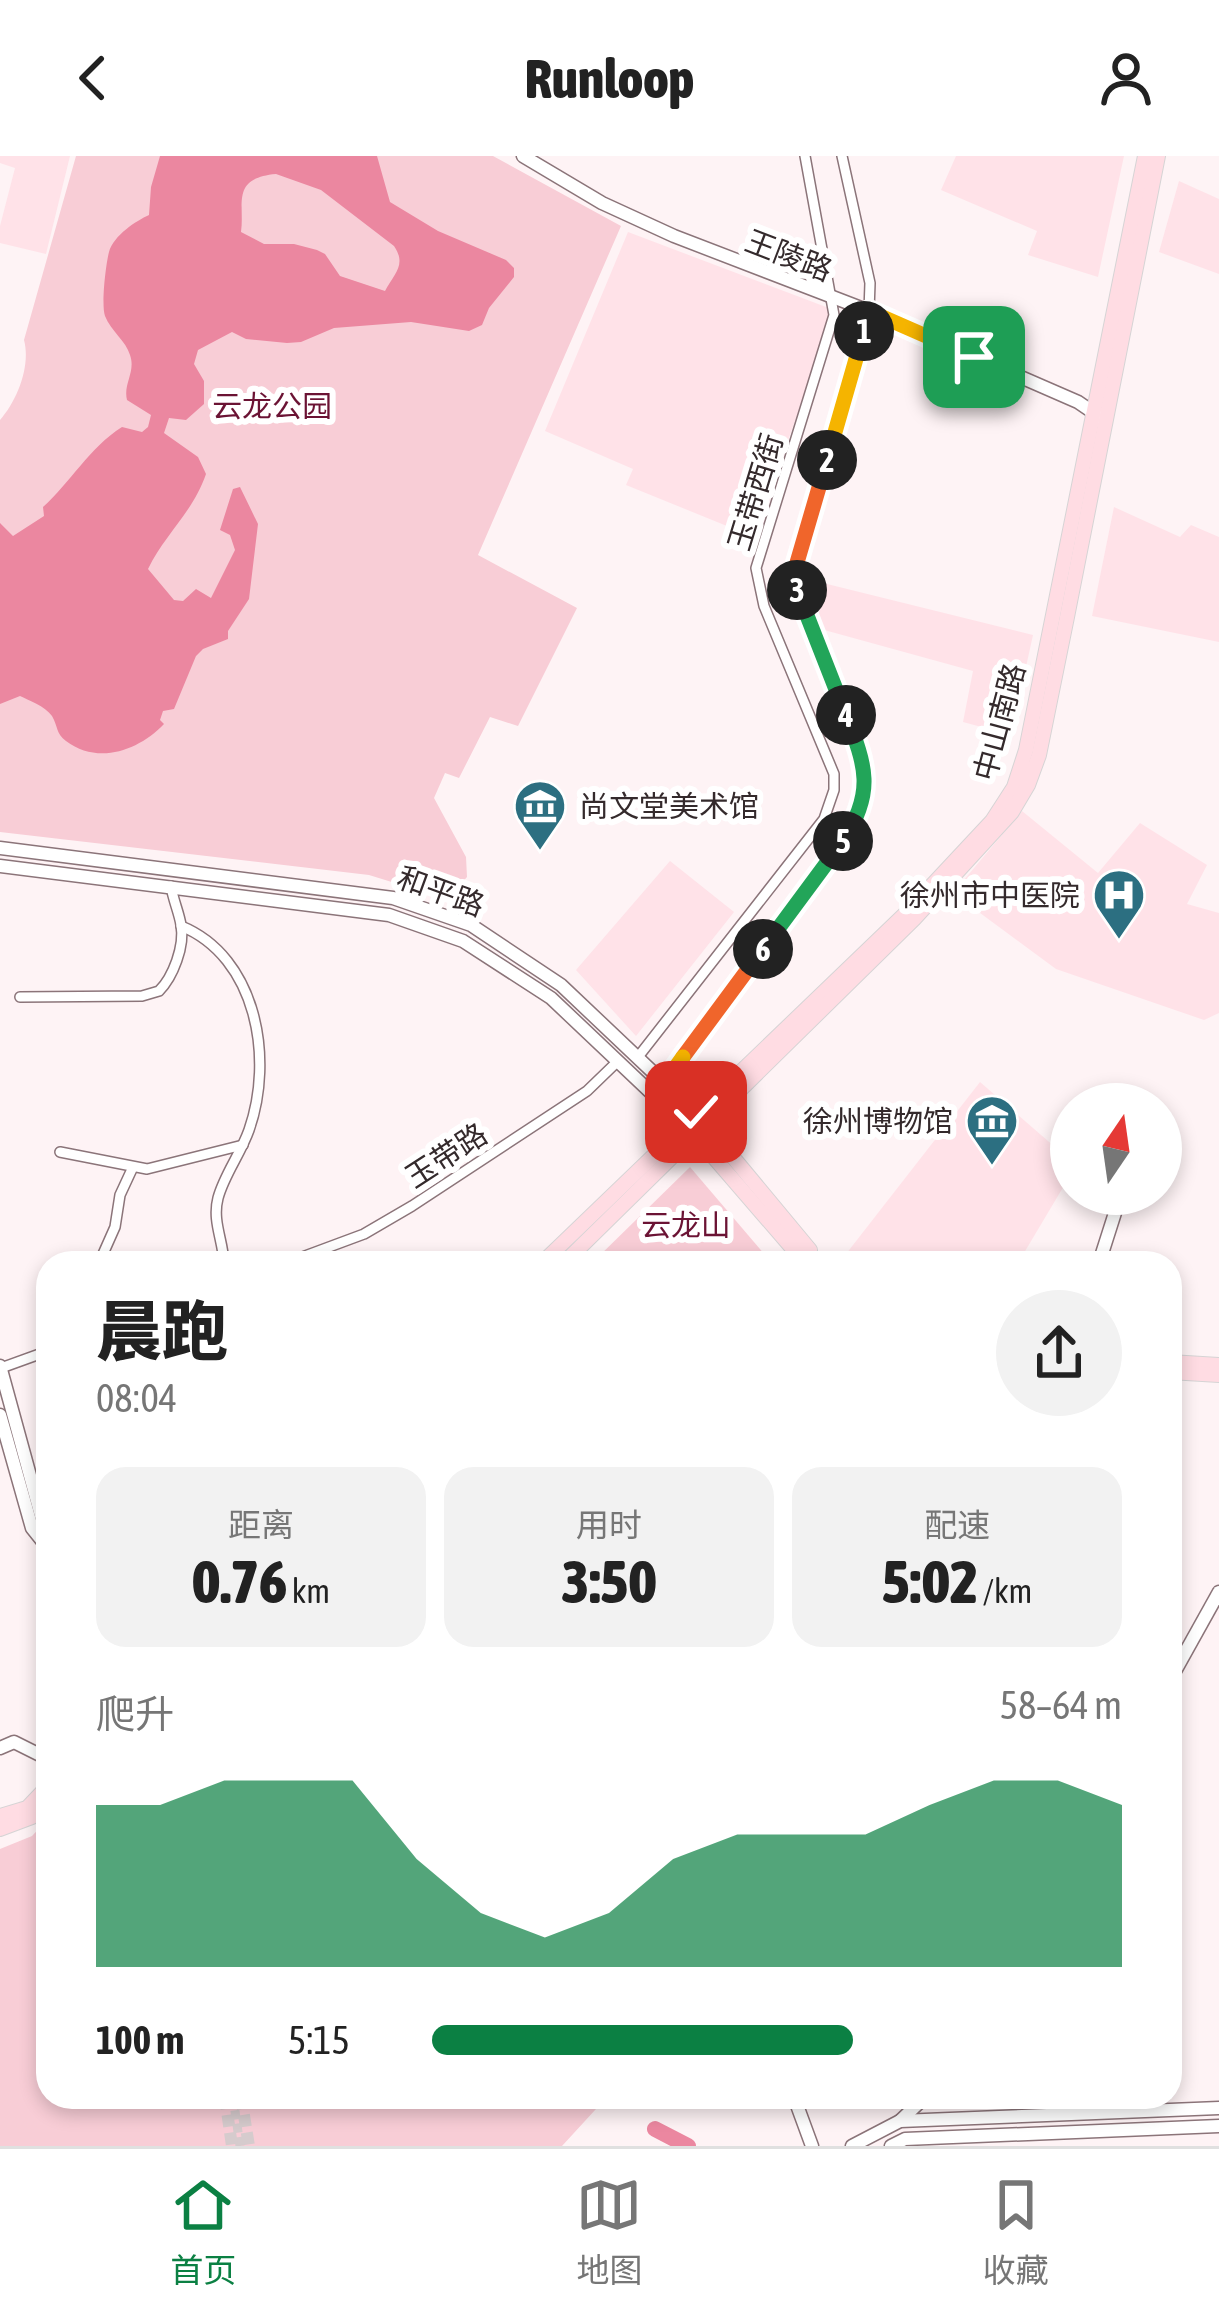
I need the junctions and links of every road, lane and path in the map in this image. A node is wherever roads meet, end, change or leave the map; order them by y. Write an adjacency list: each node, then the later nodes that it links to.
1 (523, 156): 6 (main road, 王陵路)
2 (806, 156): 6 (street, 玉带西街)
3 (842, 156): 7 (street)
4 (1144, 156): 8 (main road, 中山南路)
5 (1158, 156): 8 (main road, 中山南路)
6 (836, 299): 7 (main road, 王陵路); 14 (street, 玉带西街)
7 (864, 309): 8 (main road, 王陵路); 16 (street)
8 (1101, 417): 17 (main road, 中山南路); 18 (main road, 中山南路)
9 (0, 848): 14 (main road, 和平路)
10 (0, 866): 11 (main road, 和平路)
11 (171, 886): 12 (street); 15 (main road, 和平路)
12 (182, 926): 13 (street); 19 (street)
13 (20, 997)
14 (638, 1057): 16 (main road, 和平路)
15 (618, 1061): 17 (main road, 和平路); 25 (street, 玉带路)
16 (665, 1082): 17 (main road, 和平路)
17 (690, 1118): 18 (main road, 和平路); 26 (main road, 中山南路)
18 (701, 1131): 27 (main road, 中山南路); 28 (main road, 和平路)
19 (243, 1144): 21 (street); 24 (street)
20 (60, 1152): 21 (street)
21 (133, 1167): 23 (street)
22 (1114, 1215): 29 (main road)
23 (105, 1251)
24 (222, 1251)
25 (318, 1251)
26 (554, 1251)
27 (576, 1251)
28 (802, 1251)
29 (1103, 1251)
30 (36, 1356): 33 (street)
31 (1182, 1363): 32 (main road)
32 (1219, 1365)
33 (1, 1370): 37 (main road)
34 (1182, 1373): 35 (main road)
35 (1219, 1375)
36 (0, 1415): 38 (main road)
37 (36, 1489)
38 (36, 1533)
39 (1219, 1592): 40 (main road)
40 (1182, 1658)
41 (0, 1748): 42 (main road)
42 (36, 1753)
43 (36, 1799): 45 (main road)
44 (36, 1813): 46 (main road)
45 (0, 1816)
46 (0, 1828)
47 (1219, 2108): 50 (main road)
48 (798, 2109): 53 (main road)
49 (913, 2109): 50 (main road)
50 (900, 2121): 52 (main road); 54 (main road)
51 (1219, 2126): 52 (main road)
52 (898, 2143)
53 (812, 2146)
54 (853, 2146)

